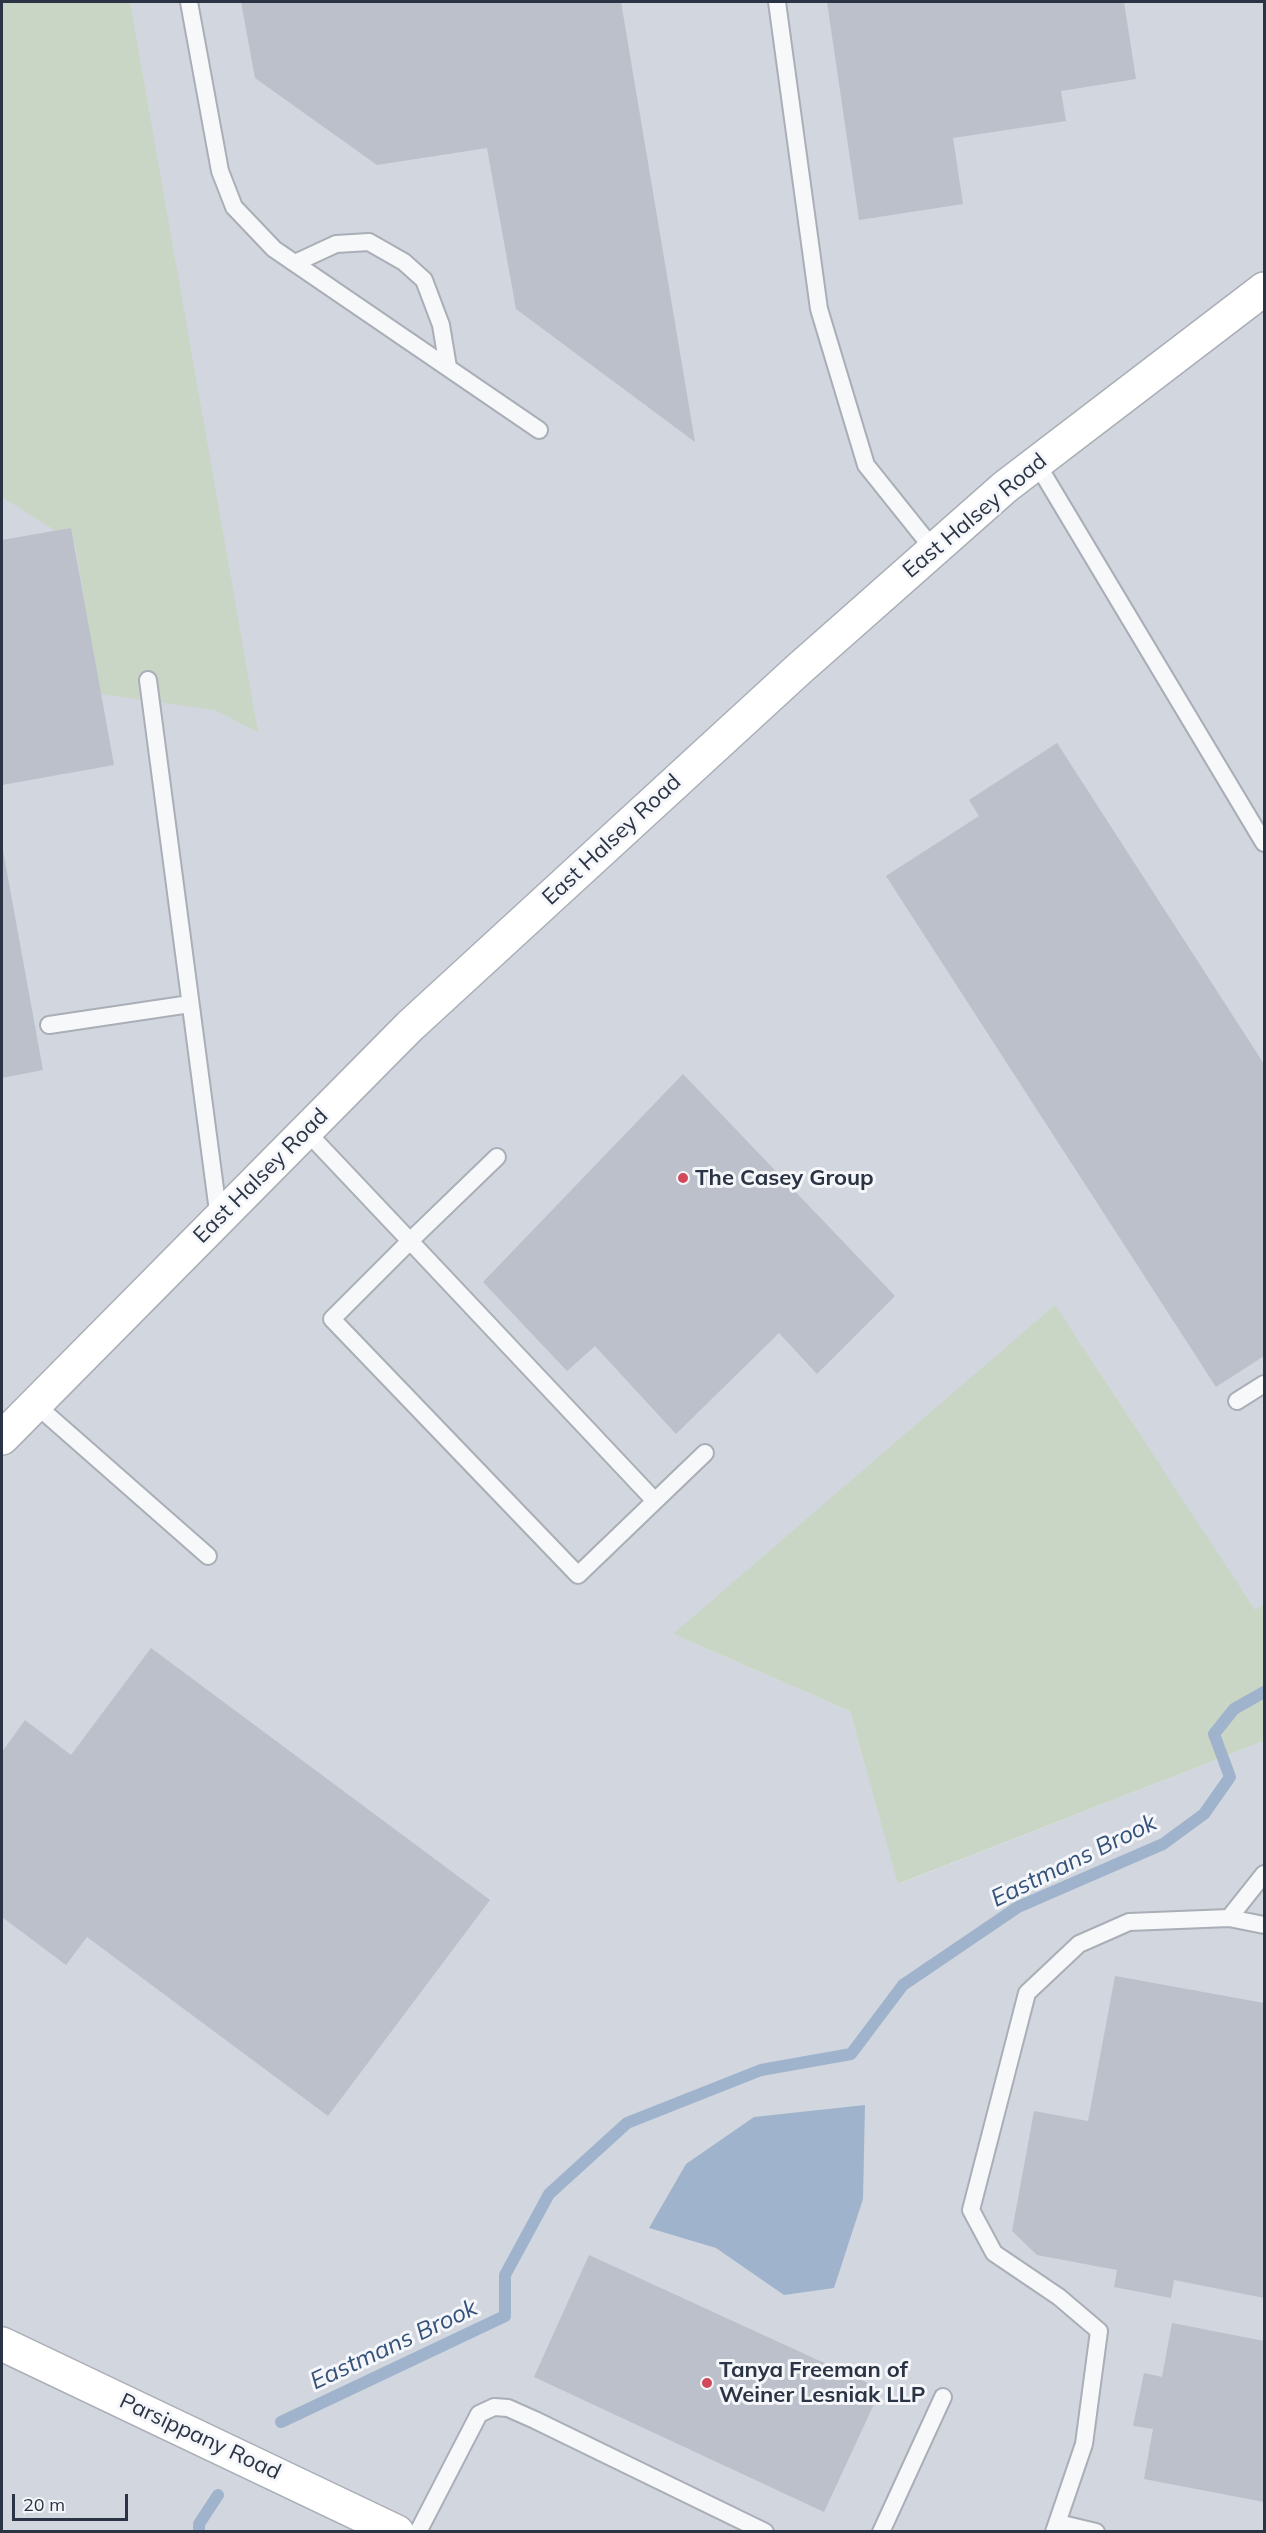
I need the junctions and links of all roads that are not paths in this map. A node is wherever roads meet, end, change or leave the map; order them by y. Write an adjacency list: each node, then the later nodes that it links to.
1 (189, 2): 3 (lane)
2 (777, 2): 8 (lane)
3 (294, 263): 5 (lane); 5 (lane)
4 (1264, 289): 7 (main road, East Halsey Road)
5 (448, 368): 6 (lane)
6 (539, 430)
7 (1036, 462): 8 (main road, East Halsey Road); 10 (lane)
8 (934, 550): 13 (main road, East Halsey Road)
9 (148, 680): 11 (lane)
10 (1264, 843)
11 (190, 1004): 12 (lane); 15 (lane)
12 (49, 1025)
13 (306, 1131): 15 (main road, East Halsey Road); 16 (lane)
14 (497, 1158): 16 (lane)
15 (219, 1219): 19 (main road, East Halsey Road)
16 (410, 1241): 22 (lane); 22 (lane)
17 (1264, 1384): 18 (lane)
18 (1237, 1401)
19 (35, 1404): 20 (main road, East Halsey Road); 23 (lane)
20 (2, 1438)
21 (705, 1454): 22 (lane)
22 (655, 1501)
23 (208, 1556)
24 (1264, 1874): 25 (lane)
25 (1229, 1918): 26 (lane); 29 (lane)
26 (1264, 1925)
27 (2, 2344): 30 (main road, Parsippany Road)
28 (943, 2397): 33 (lane)
29 (1056, 2527): 34 (lane)
30 (397, 2532)
31 (418, 2532): 32 (lane)
32 (765, 2532)
33 (881, 2532)
34 (1096, 2532)

